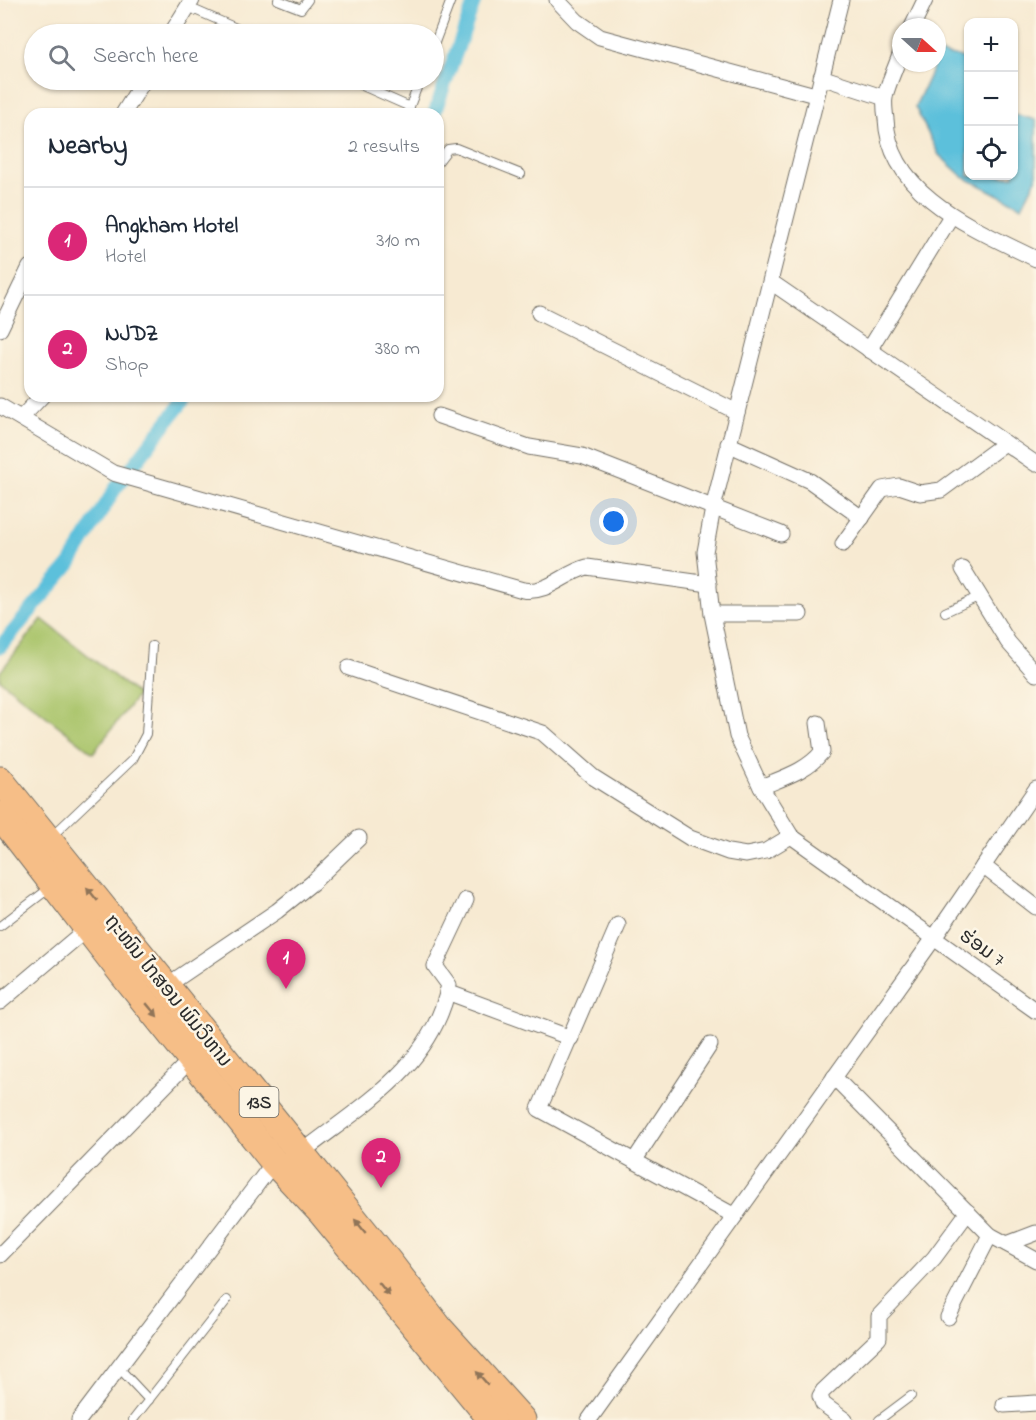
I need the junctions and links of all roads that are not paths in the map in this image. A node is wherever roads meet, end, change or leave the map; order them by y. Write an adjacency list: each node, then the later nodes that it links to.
1 (278, 0): 2 (lane)
2 (308, 0)
3 (451, 0): 11 (lane)
4 (557, 0): 17 (street)
5 (841, 0): 13 (street)
6 (926, 0): 8 (street)
7 (185, 2): 9 (street); 10 (lane)
8 (917, 18)
9 (175, 24)
10 (230, 24)
11 (442, 24)
12 (894, 72): 18 (street)
13 (821, 77): 17 (street); 18 (street)
14 (138, 90): 19 (street)
15 (369, 90): 20 (lane)
16 (416, 90): 21 (lane)
17 (815, 95): 27 (street)
18 (885, 98): 24 (street)
19 (127, 108)
20 (405, 108)
21 (410, 108)
22 (444, 154): 23 (lane)
23 (521, 174)
24 (951, 216): 25 (street); 30 (street)
25 (1036, 259)
26 (24, 279): 29 (street)
27 (771, 282): 30 (street); 33 (street)
28 (539, 313): 33 (street)
29 (0, 329)
30 (869, 350): 36 (street)
31 (36, 402): 35 (street)
32 (0, 406): 35 (street)
33 (737, 412): 37 (street)
34 (439, 416): 39 (street)
35 (21, 418): 44 (street)
36 (1005, 443): 38 (street); 40 (street)
37 (728, 444): 39 (street); 40 (street)
38 (1036, 464)
39 (713, 508): 41 (street); 44 (street)
40 (862, 518): 42 (street)
41 (782, 534)
42 (843, 544)
43 (963, 569): 45 (street)
44 (709, 584): 47 (street)
45 (980, 596): 46 (lane); 51 (street)
46 (945, 612)
47 (712, 614): 48 (street); 54 (street)
48 (800, 614)
49 (152, 646): 59 (lane)
50 (349, 668): 57 (street)
51 (1036, 674)
52 (818, 723): 54 (street)
53 (0, 780): 59 (highway, ຖະໜົນ ໄກສອນ ພົມວິຫານ / 13S)
54 (761, 787): 57 (street)
55 (1036, 789): 60 (street)
56 (0, 815): 61 (highway, ຖະໜົນ ໄກສອນ ພົມວິຫານ / 13S)
57 (791, 836): 67 (street, ຮ່ອມ 7)
58 (359, 838): 69 (street)
59 (48, 840): 68 (highway, ຖະໜົນ ໄກສອນ ພົມວິຫານ / 13S, one-way to 59)
60 (983, 866): 63 (street); 67 (street)
61 (55, 884): 64 (lane); 66 (highway, ຖະໜົນ ໄກສອນ ພົມວິຫານ / 13S)
62 (466, 900): 70 (street)
63 (1036, 907)
64 (2, 922)
65 (618, 925): 73 (street)
66 (89, 927): 68 (highway, ຖະໜົນ ໄກສອນ ພົມວິຫານ / 13S); 71 (street)
67 (934, 938): 72 (street, ຮ່ອມ 7); 76 (street)
68 (135, 969): 69 (highway, ຖະໜົນ ໄກສອນ ພົມວິຫານ / 13S); 75 (highway, ຖະໜົນ ໄກສອນ ພົມວິຫານ / 13S, one-way to 75)
69 (166, 986): 77 (highway, ຖະໜົນ ໄກສອນ ພົມວິຫານ / 13S)
70 (447, 992): 73 (street); 77 (street)
71 (0, 1002)
72 (1036, 1011)
73 (571, 1038): 78 (street)
74 (710, 1045): 78 (street)
75 (192, 1058): 79 (highway, ຖະໜົນ ໄກສອນ ພົມວິຫານ / 13S); 85 (street)
76 (834, 1077): 80 (street); 81 (street)
77 (301, 1153): 97 (highway, ຖະໜົນ ໄກສອນ ພົມວິຫານ / 13S, one-way to 77)
78 (634, 1161): 81 (street)
79 (274, 1162): 89 (street); 96 (highway, ຖະໜົນ ໄກສອນ ພົມວິຫານ / 13S, one-way to 96)
80 (968, 1212): 83 (street); 99 (street)
81 (735, 1216): 98 (street)
82 (1036, 1233): 84 (street)
83 (990, 1235): 84 (street); 88 (street)
84 (1007, 1244): 86 (street)
85 (0, 1255)
86 (1036, 1260)
87 (227, 1300): 91 (lane)
88 (948, 1317)
89 (119, 1368): 91 (lane); 94 (street)
90 (911, 1396): 100 (lane)
91 (149, 1400): 95 (lane)
92 (1036, 1403): 93 (street)
93 (1004, 1405)
94 (79, 1420)
95 (133, 1420)
96 (492, 1420)
97 (522, 1420)
98 (589, 1420)
99 (845, 1420)
100 (879, 1420)

